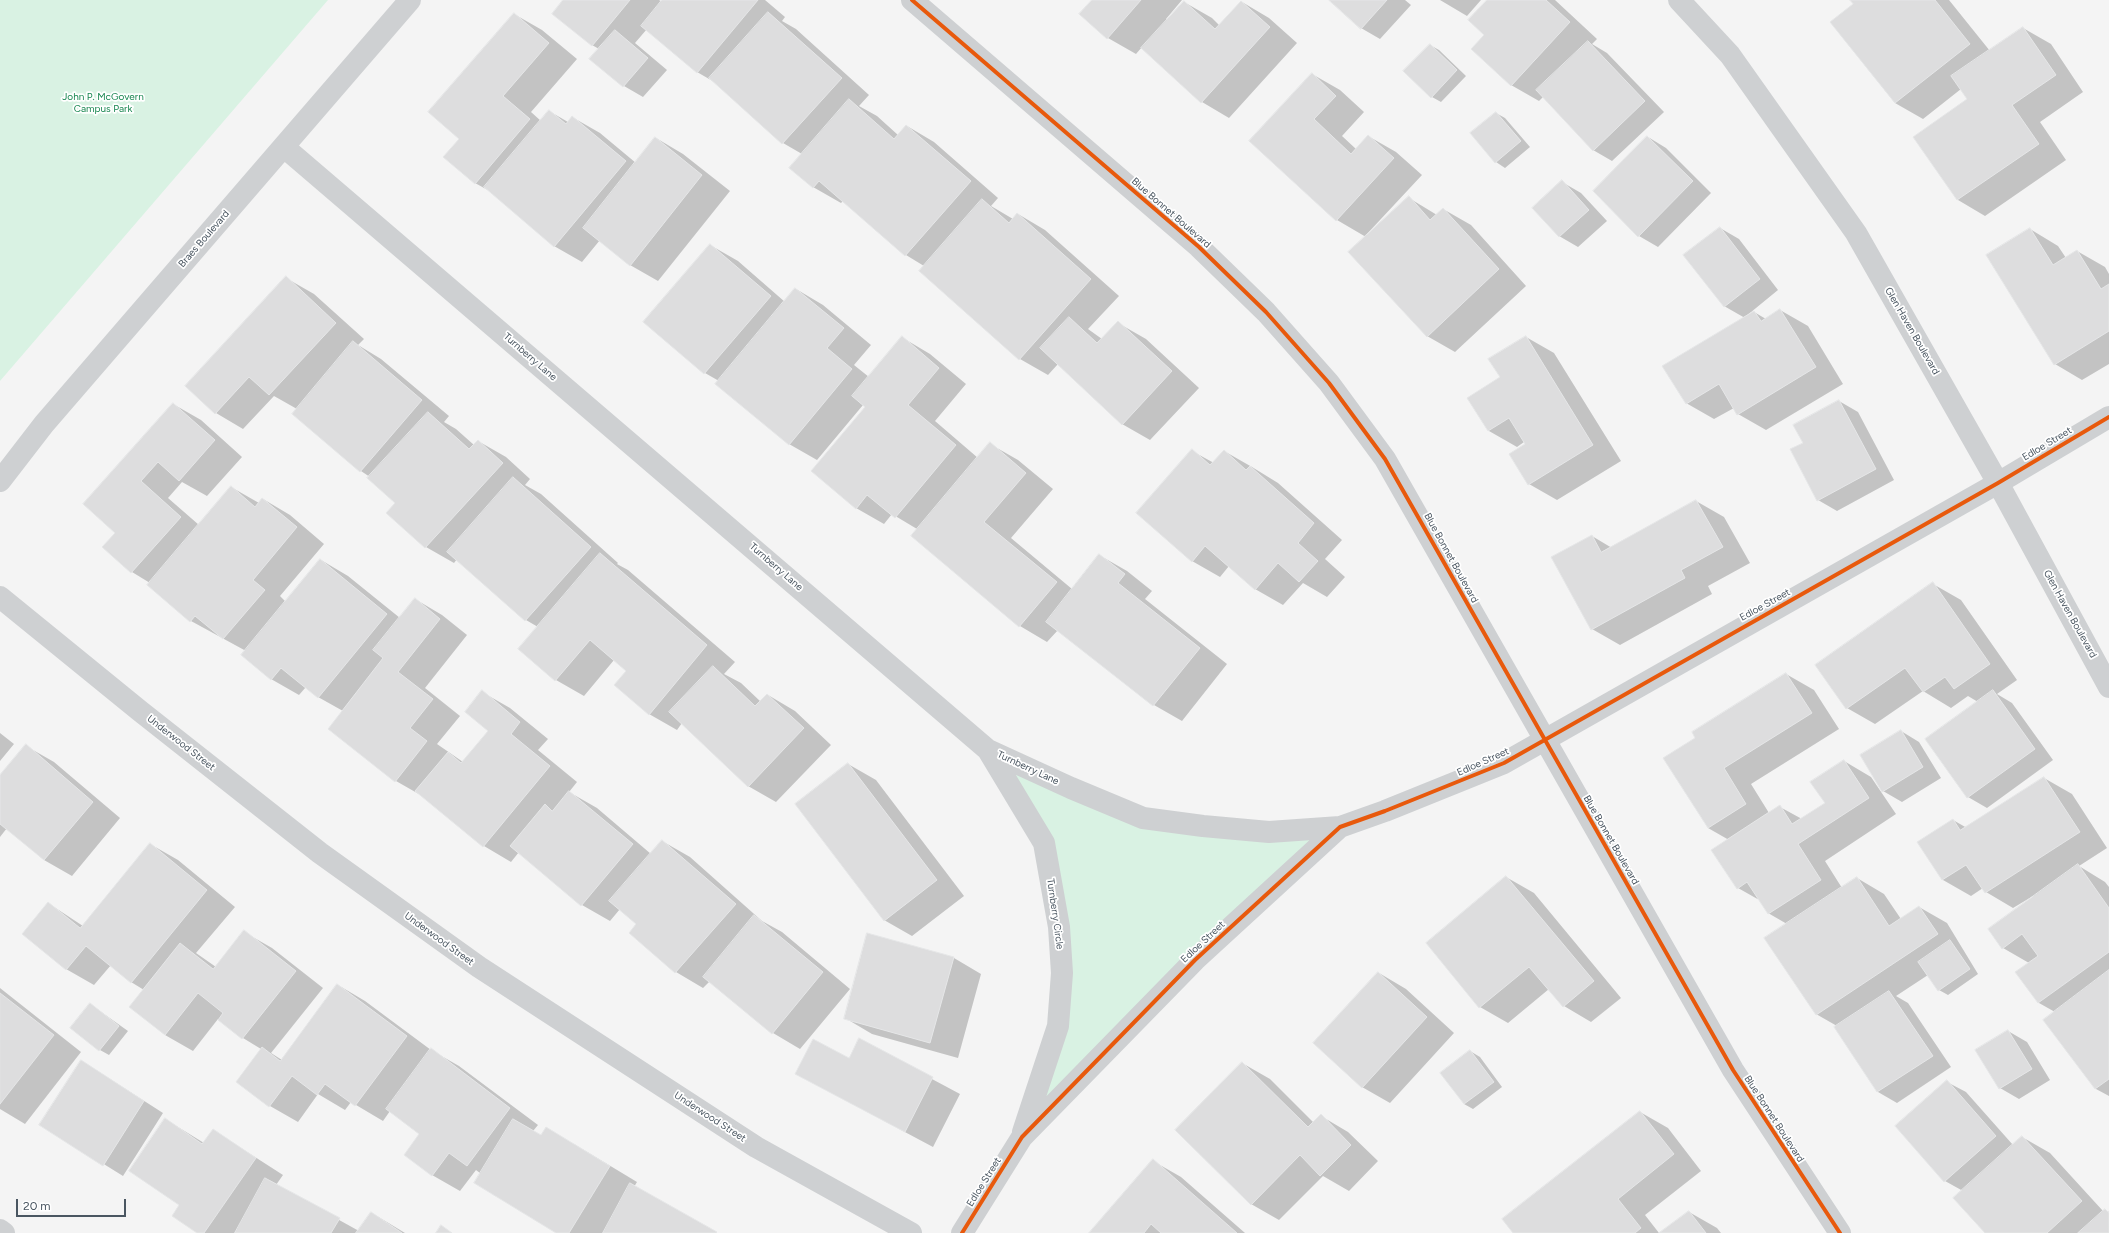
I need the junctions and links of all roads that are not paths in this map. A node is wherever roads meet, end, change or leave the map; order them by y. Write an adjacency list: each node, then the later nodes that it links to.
1 (410, 0): 4 (street, Braes Boulevard)
2 (912, 0): 10 (street, Blue Bonnet Boulevard)
3 (1679, 0): 7 (street, Glen Haven Boulevard)
4 (284, 147): 6 (street, Braes Boulevard); 11 (street, Turnberry Lane)
5 (2109, 417): 7 (street, Edloe Street)
6 (0, 481)
7 (1998, 483): 9 (street, Glen Haven Boulevard); 10 (street, Edloe Street)
8 (0, 597): 16 (street, Underwood Street)
9 (2109, 687)
10 (1544, 740): 12 (street, Edloe Street); 18 (street, Blue Bonnet Boulevard)
11 (988, 750): 12 (street, Turnberry Lane); 13 (street, Turnberry Circle)
12 (1340, 827): 13 (street, Edloe Street)
13 (1022, 1137): 17 (street, Edloe Street)
14 (0, 1230): 15 (street)
15 (4, 1233)
16 (911, 1233)
17 (962, 1233)
18 (1840, 1233)

